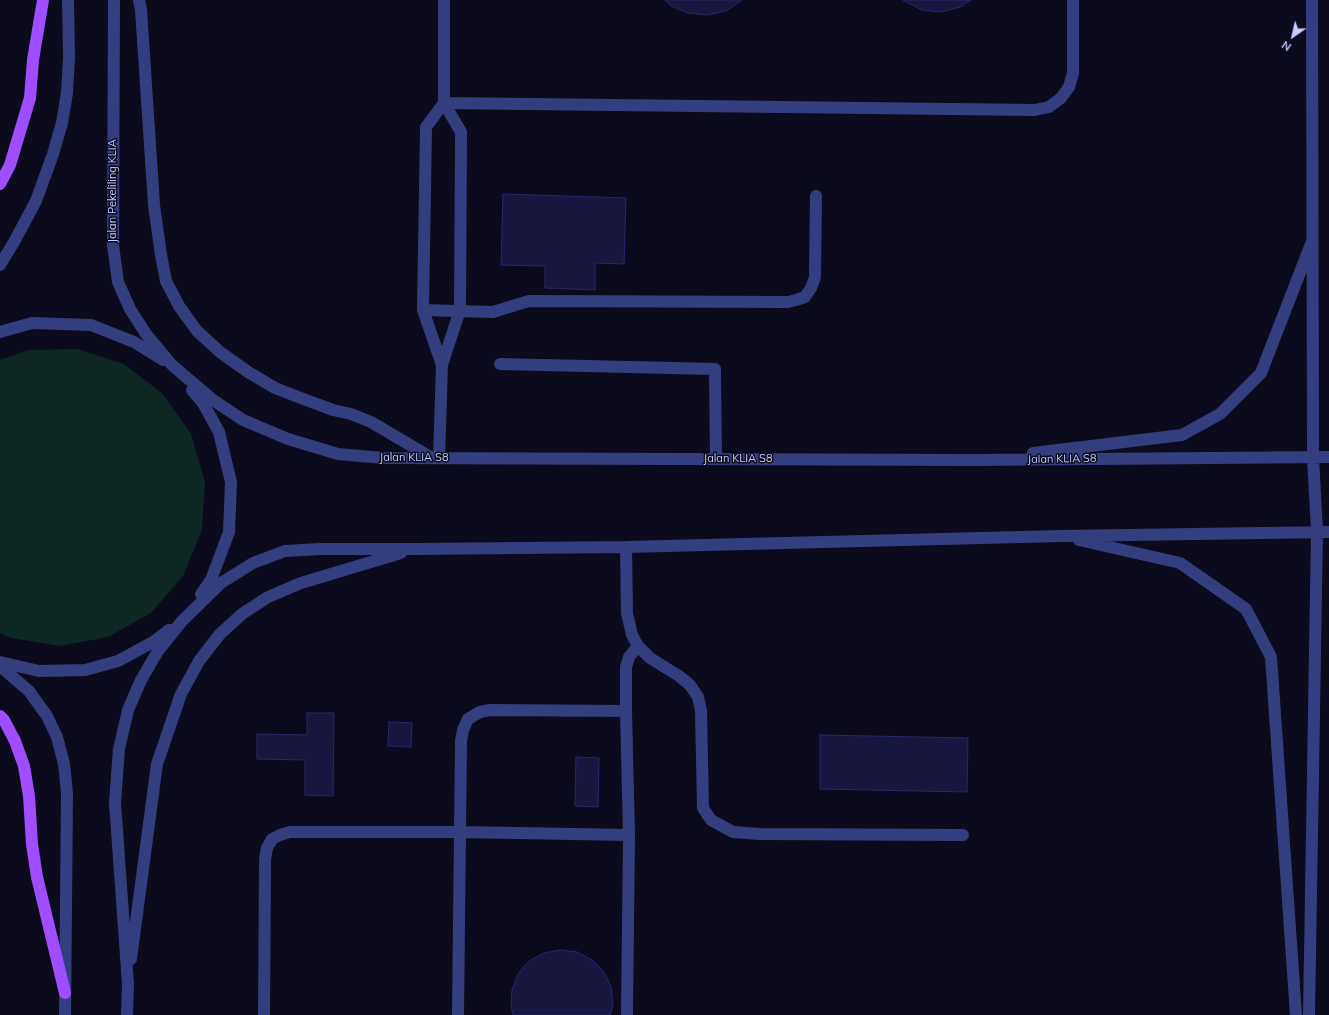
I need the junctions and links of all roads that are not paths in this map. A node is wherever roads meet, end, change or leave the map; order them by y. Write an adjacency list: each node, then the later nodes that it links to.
1 (43, 0): 9 (main road)
2 (68, 0): 12 (street)
3 (114, 0): 17 (street, Jalan Pekeliling KLIA)
4 (139, 0): 21 (street)
5 (444, 0): 8 (street)
6 (1073, 0): 8 (street)
7 (1312, 0): 11 (street)
8 (444, 103): 13 (street); 14 (street)
9 (0, 184)
10 (816, 196): 14 (street)
11 (1314, 238): 19 (street); 23 (street)
12 (0, 265)
13 (423, 310): 14 (street); 18 (street)
14 (460, 310): 18 (street)
15 (0, 332): 17 (street, Jalan Pekeliling KLIA)
16 (500, 364): 22 (street)
17 (172, 365): 21 (street, Jalan KLIA S8); 28 (street, Jalan Pekeliling KLIA)
18 (442, 365): 21 (street)
19 (1313, 457): 20 (street, Jalan KLIA S8); 23 (street, Jalan KLIA S8); 24 (street)
20 (1329, 457)
21 (436, 458): 22 (street, Jalan KLIA S8)
22 (716, 459): 23 (street, Jalan KLIA S8)
23 (974, 460)
24 (1323, 532): 25 (street); 45 (street)
25 (1061, 536): 26 (street); 44 (street)
26 (626, 547): 27 (street); 29 (street)
27 (414, 549): 28 (street); 37 (street)
28 (182, 621): 30 (street, Jalan Pekeliling KLIA); 37 (street)
29 (638, 646): 32 (street); 36 (street)
30 (0, 662)
31 (0, 666): 38 (street)
32 (626, 711): 34 (street); 35 (street)
33 (0, 716): 38 (main road)
34 (460, 832): 35 (street); 41 (street); 42 (street)
35 (629, 835): 43 (street)
36 (964, 835)
37 (128, 984): 40 (street)
38 (65, 993): 39 (street)
39 (65, 1015)
40 (127, 1015)
41 (264, 1015)
42 (458, 1015)
43 (627, 1015)
44 (1296, 1015)
45 (1309, 1015)

